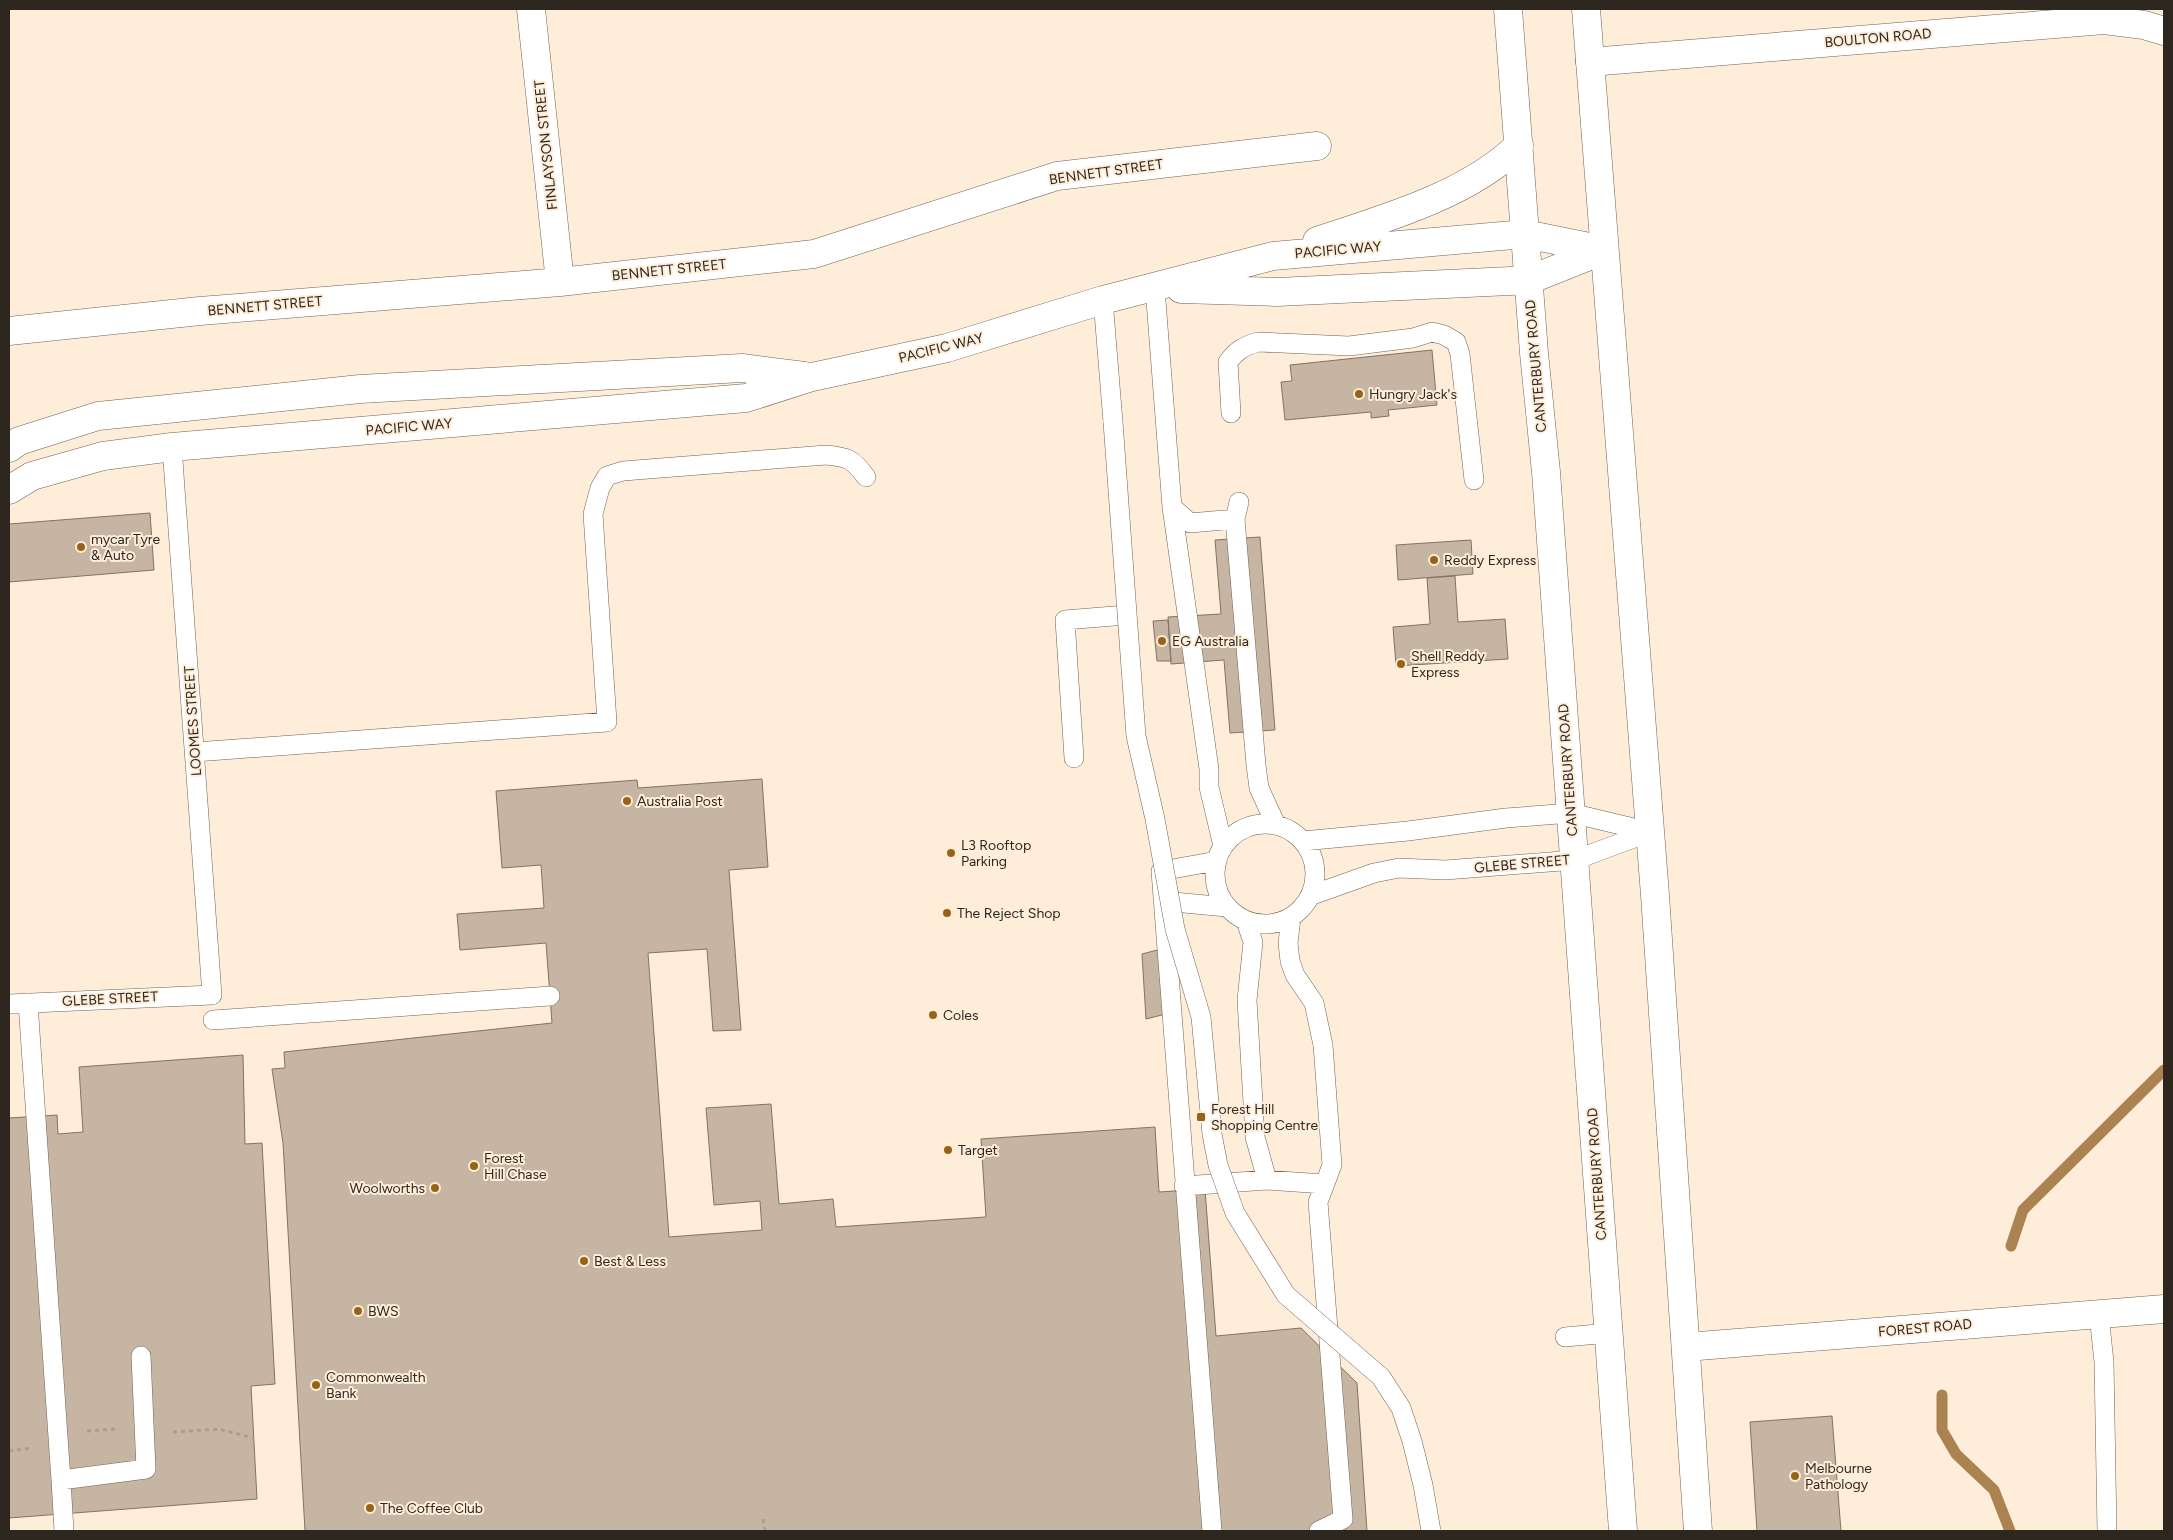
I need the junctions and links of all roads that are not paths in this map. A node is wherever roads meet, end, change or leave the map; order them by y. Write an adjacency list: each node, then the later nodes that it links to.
1 (531, 9): 12 (street, FINLAYSON STREET)
2 (1508, 9): 6 (street, CANTERBURY ROAD)
3 (1586, 9): 5 (street)
4 (2164, 32): 5 (street, BOULTON ROAD)
5 (1590, 62): 9 (street)
6 (1518, 145): 8 (street, CANTERBURY ROAD); 10 (street)
7 (1317, 146): 12 (street, BENNETT STREET)
8 (1525, 234): 9 (street, PACIFIC WAY); 10 (street, PACIFIC WAY); 11 (street, CANTERBURY ROAD)
9 (1604, 250): 11 (street, PACIFIC WAY); 30 (street)
10 (1273, 256): 13 (street, PACIFIC WAY)
11 (1529, 280): 13 (street, PACIFIC WAY); 28 (street, CANTERBURY ROAD)
12 (560, 282): 15 (street, BENNETT STREET)
13 (1155, 288): 14 (street, PACIFIC WAY); 24 (lane)
14 (1103, 300): 16 (street, PACIFIC WAY); 25 (lane, bridge)
15 (9, 331)
16 (812, 377): 17 (street, PACIFIC WAY); 19 (street, PACIFIC WAY)
17 (167, 409): 19 (street); 20 (street, PACIFIC WAY)
18 (1231, 412): 22 (lane)
19 (172, 447): 23 (street, PACIFIC WAY); 26 (lane, LOOMES STREET)
20 (9, 448)
21 (866, 477): 26 (lane)
22 (1474, 480)
23 (9, 490)
24 (1172, 507): 29 (lane); 32 (lane)
25 (1126, 616): 27 (lane); 57 (lane, bridge)
26 (195, 752): 39 (lane, LOOMES STREET)
27 (1074, 758)
28 (1571, 813): 30 (lane); 31 (lane); 33 (street, CANTERBURY ROAD)
29 (1276, 825): 31 (lane); 32 (lane)
30 (1650, 832): 33 (lane, GLEBE STREET); 51 (street)
31 (1303, 841): 34 (lane)
32 (1220, 854): 35 (lane); 36 (lane)
33 (1575, 860): 34 (lane, GLEBE STREET); 49 (street, CANTERBURY ROAD)
34 (1312, 895): 37 (lane)
35 (1163, 901): 36 (lane); 46 (lane)
36 (1227, 907): 38 (lane)
37 (1291, 918): 38 (lane); 45 (lane)
38 (1246, 921): 44 (lane)
39 (212, 995): 41 (lane, GLEBE STREET)
40 (550, 996): 43 (lane)
41 (28, 1003): 42 (lane, GLEBE STREET); 53 (lane)
42 (9, 1004)
43 (213, 1020)
44 (1267, 1180): 45 (lane); 46 (lane)
45 (1324, 1184): 56 (lane)
46 (1184, 1186): 55 (lane)
47 (2164, 1309): 48 (street, FOREST ROAD)
48 (2099, 1314): 51 (street, FOREST ROAD); 60 (lane)
49 (1609, 1333): 50 (lane); 58 (street, CANTERBURY ROAD)
50 (1565, 1337)
51 (1686, 1347): 59 (street)
52 (141, 1356): 53 (lane)
53 (61, 1480): 54 (lane)
54 (64, 1531)
55 (1212, 1531)
56 (1319, 1531)
57 (1431, 1531)
58 (1623, 1531)
59 (1698, 1531)
60 (2107, 1531)

